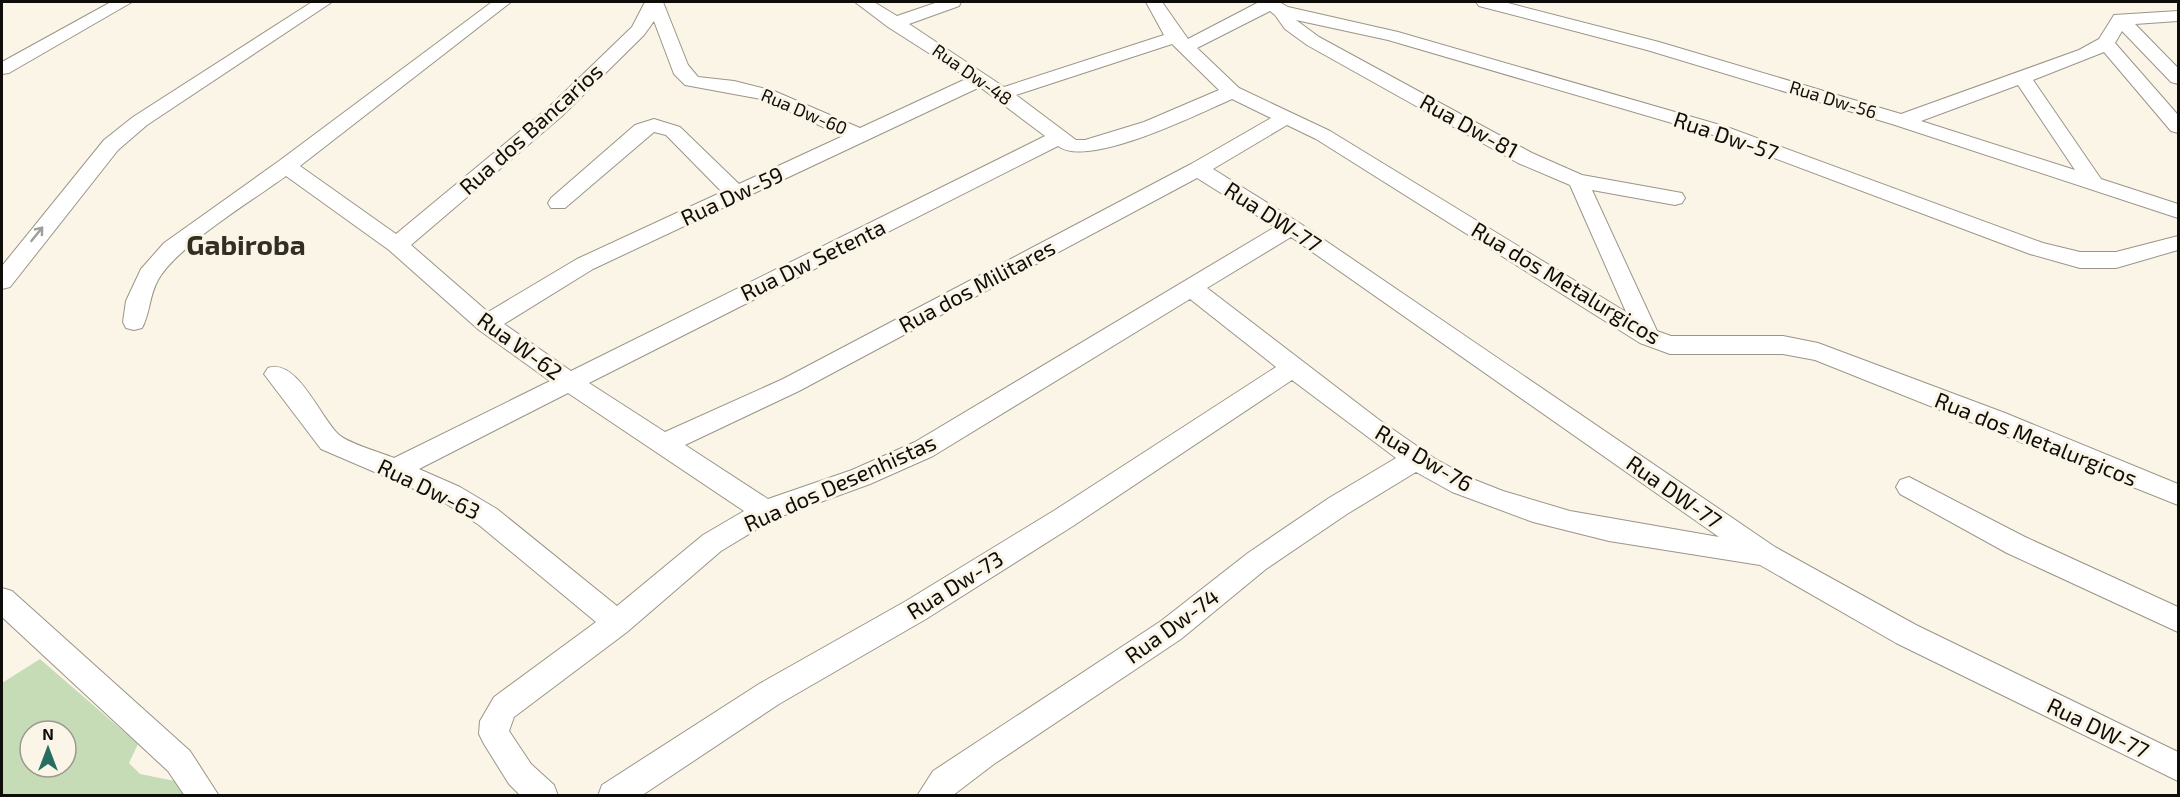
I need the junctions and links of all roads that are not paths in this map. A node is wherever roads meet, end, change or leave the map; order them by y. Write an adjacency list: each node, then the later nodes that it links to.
1 (123, 2): 11 (street)
2 (306, 2): 24 (street)
3 (323, 2): 24 (street)
4 (502, 2): 29 (street)
5 (654, 2): 27 (street, Rua Dw-60); 39 (street, Rua dos Bancarios)
6 (863, 2): 14 (street, Rua Dw-48)
7 (953, 2): 14 (street)
8 (1154, 2): 15 (street, Rua dos Metalurgicos)
9 (1485, 2): 25 (street, Rua Dw-56)
10 (1273, 6): 15 (street); 31 (street, Rua Dw-81); 38 (street, Rua Dw-57)
11 (103, 7): 17 (street)
12 (2178, 16): 13 (street)
13 (2120, 20): 16 (street); 19 (street)
14 (894, 22): 20 (street, Rua Dw-48)
15 (1179, 43): 21 (street, Rua dos Metalurgicos); 22 (street)
16 (2106, 43): 18 (street); 26 (street)
17 (2, 69)
18 (2021, 76): 25 (street); 32 (street)
19 (2178, 78)
20 (982, 79): 22 (street, Rua Dw-48); 27 (street, Rua Dw-59)
21 (1232, 92): 23 (street, Rua dos Metalurgicos); 28 (street, Rua Dw-48)
22 (1001, 94): 28 (street, Rua Dw-48)
23 (1286, 118): 30 (street, Rua dos Militares); 45 (street, Rua dos Metalurgicos)
24 (134, 121): 40 (street); 41 (street, one-way to 24)
25 (1902, 121): 32 (street, Rua Dw-56)
26 (2178, 127)
27 (862, 137): 33 (street, Rua Dw-59)
28 (1058, 138): 48 (street, Rua Dw Setenta)
29 (286, 166): 39 (street, Rua W-62); 43 (street)
30 (1198, 169): 37 (street, Rua DW-77); 49 (street, Rua dos Militares)
31 (1578, 181): 34 (street, Rua Dw-81); 45 (street)
32 (2095, 185): 36 (street, Rua Dw-56)
33 (737, 194): 35 (street); 44 (street, Rua Dw-59)
34 (1675, 198)
35 (558, 203)
36 (2178, 211)
37 (1292, 227): 42 (street, Rua dos Desenhistas); 55 (street, Rua DW-77)
38 (2178, 243)
39 (397, 245): 44 (street, Rua W-62)
40 (2, 255)
41 (2, 281)
42 (1193, 289): 46 (street, Rua Dw-76); 54 (street, Rua dos Desenhistas)
43 (134, 322)
44 (487, 324): 48 (street, Rua W-62)
45 (1648, 338): 53 (street, Rua dos Metalurgicos)
46 (1293, 368): 50 (street, Rua Dw-76); 62 (street, Rua Dw-73)
47 (276, 374): 51 (street, Rua Dw-63)
48 (569, 381): 49 (street, Rua W-62); 51 (street, Rua Dw Setenta)
49 (664, 444): 54 (street, Rua W-62)
50 (1416, 459): 55 (street, Rua Dw-76); 63 (street, Rua Dw-74)
51 (394, 470): 58 (street, Rua Dw-63)
52 (1909, 487): 57 (street)
53 (2178, 494)
54 (765, 511): 58 (street, Rua dos Desenhistas)
55 (1766, 555): 59 (street, Rua DW-77)
56 (2, 600): 60 (street)
57 (2178, 620)
58 (617, 623): 61 (street, Rua dos Desenhistas)
59 (2178, 767)
60 (204, 795)
61 (543, 795)
62 (613, 795)
63 (932, 795)

